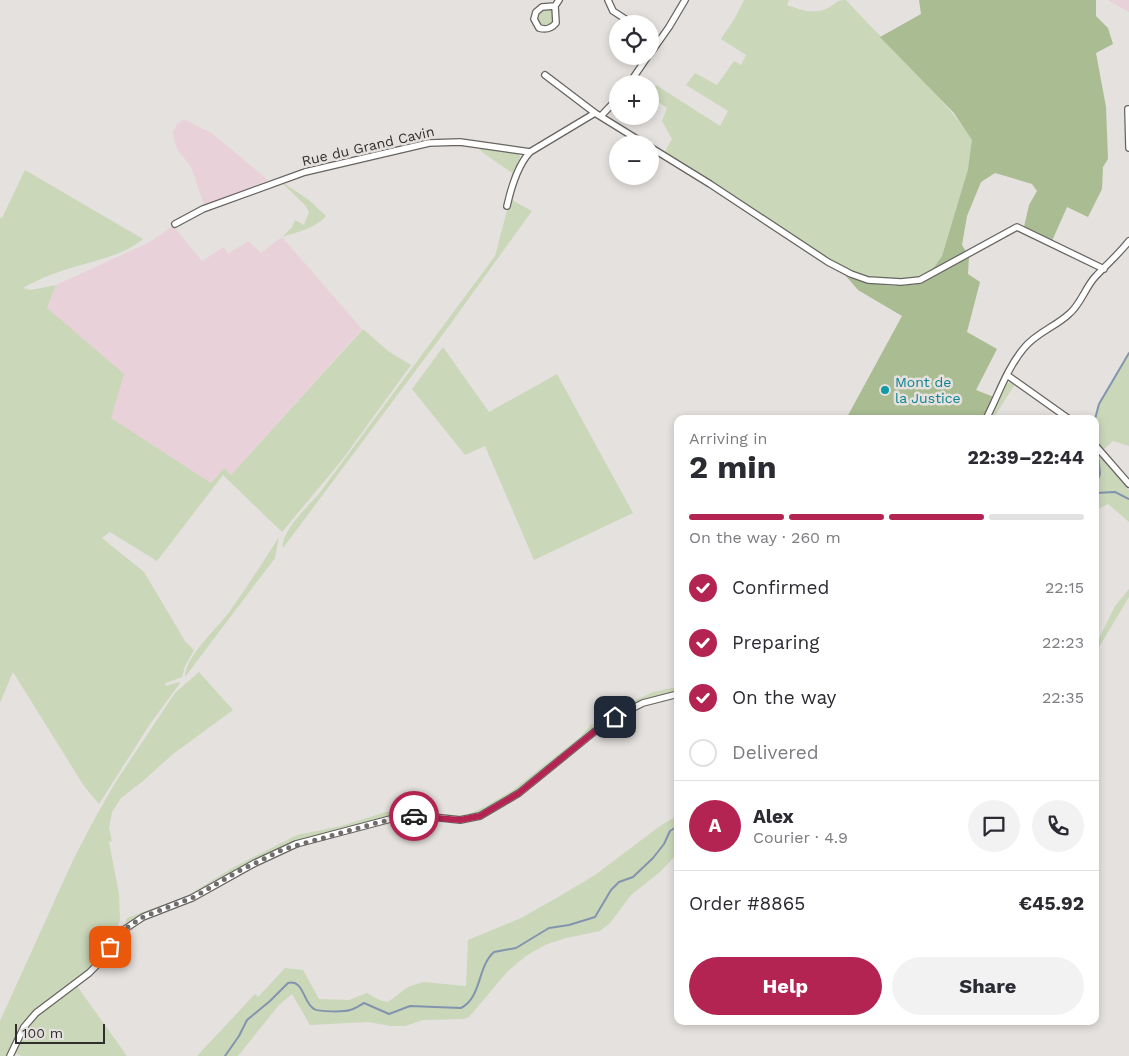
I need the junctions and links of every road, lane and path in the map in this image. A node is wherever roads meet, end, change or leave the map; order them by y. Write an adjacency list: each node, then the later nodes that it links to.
1 (608, 0): 4 (street)
2 (686, 0): 5 (street)
3 (557, 3): 3 (street)
4 (619, 15)
5 (659, 41)
6 (545, 75): 9 (street)
7 (609, 105): 9 (street)
8 (1128, 109): 11 (street)
9 (598, 114): 10 (street); 12 (street)
10 (631, 135)
11 (1129, 148)
12 (530, 152): 14 (street); 15 (street, Rue du Grand Cavin)
13 (659, 153): 17 (street)
14 (507, 206)
15 (174, 224)
16 (1129, 240): 17 (street)
17 (1104, 269): 18 (street)
18 (1008, 375): 19 (street); 20 (street)
19 (988, 415)
20 (1063, 415)
21 (1099, 450): 22 (street)
22 (1129, 484)
23 (674, 695): 24 (street)
24 (10, 1056)

